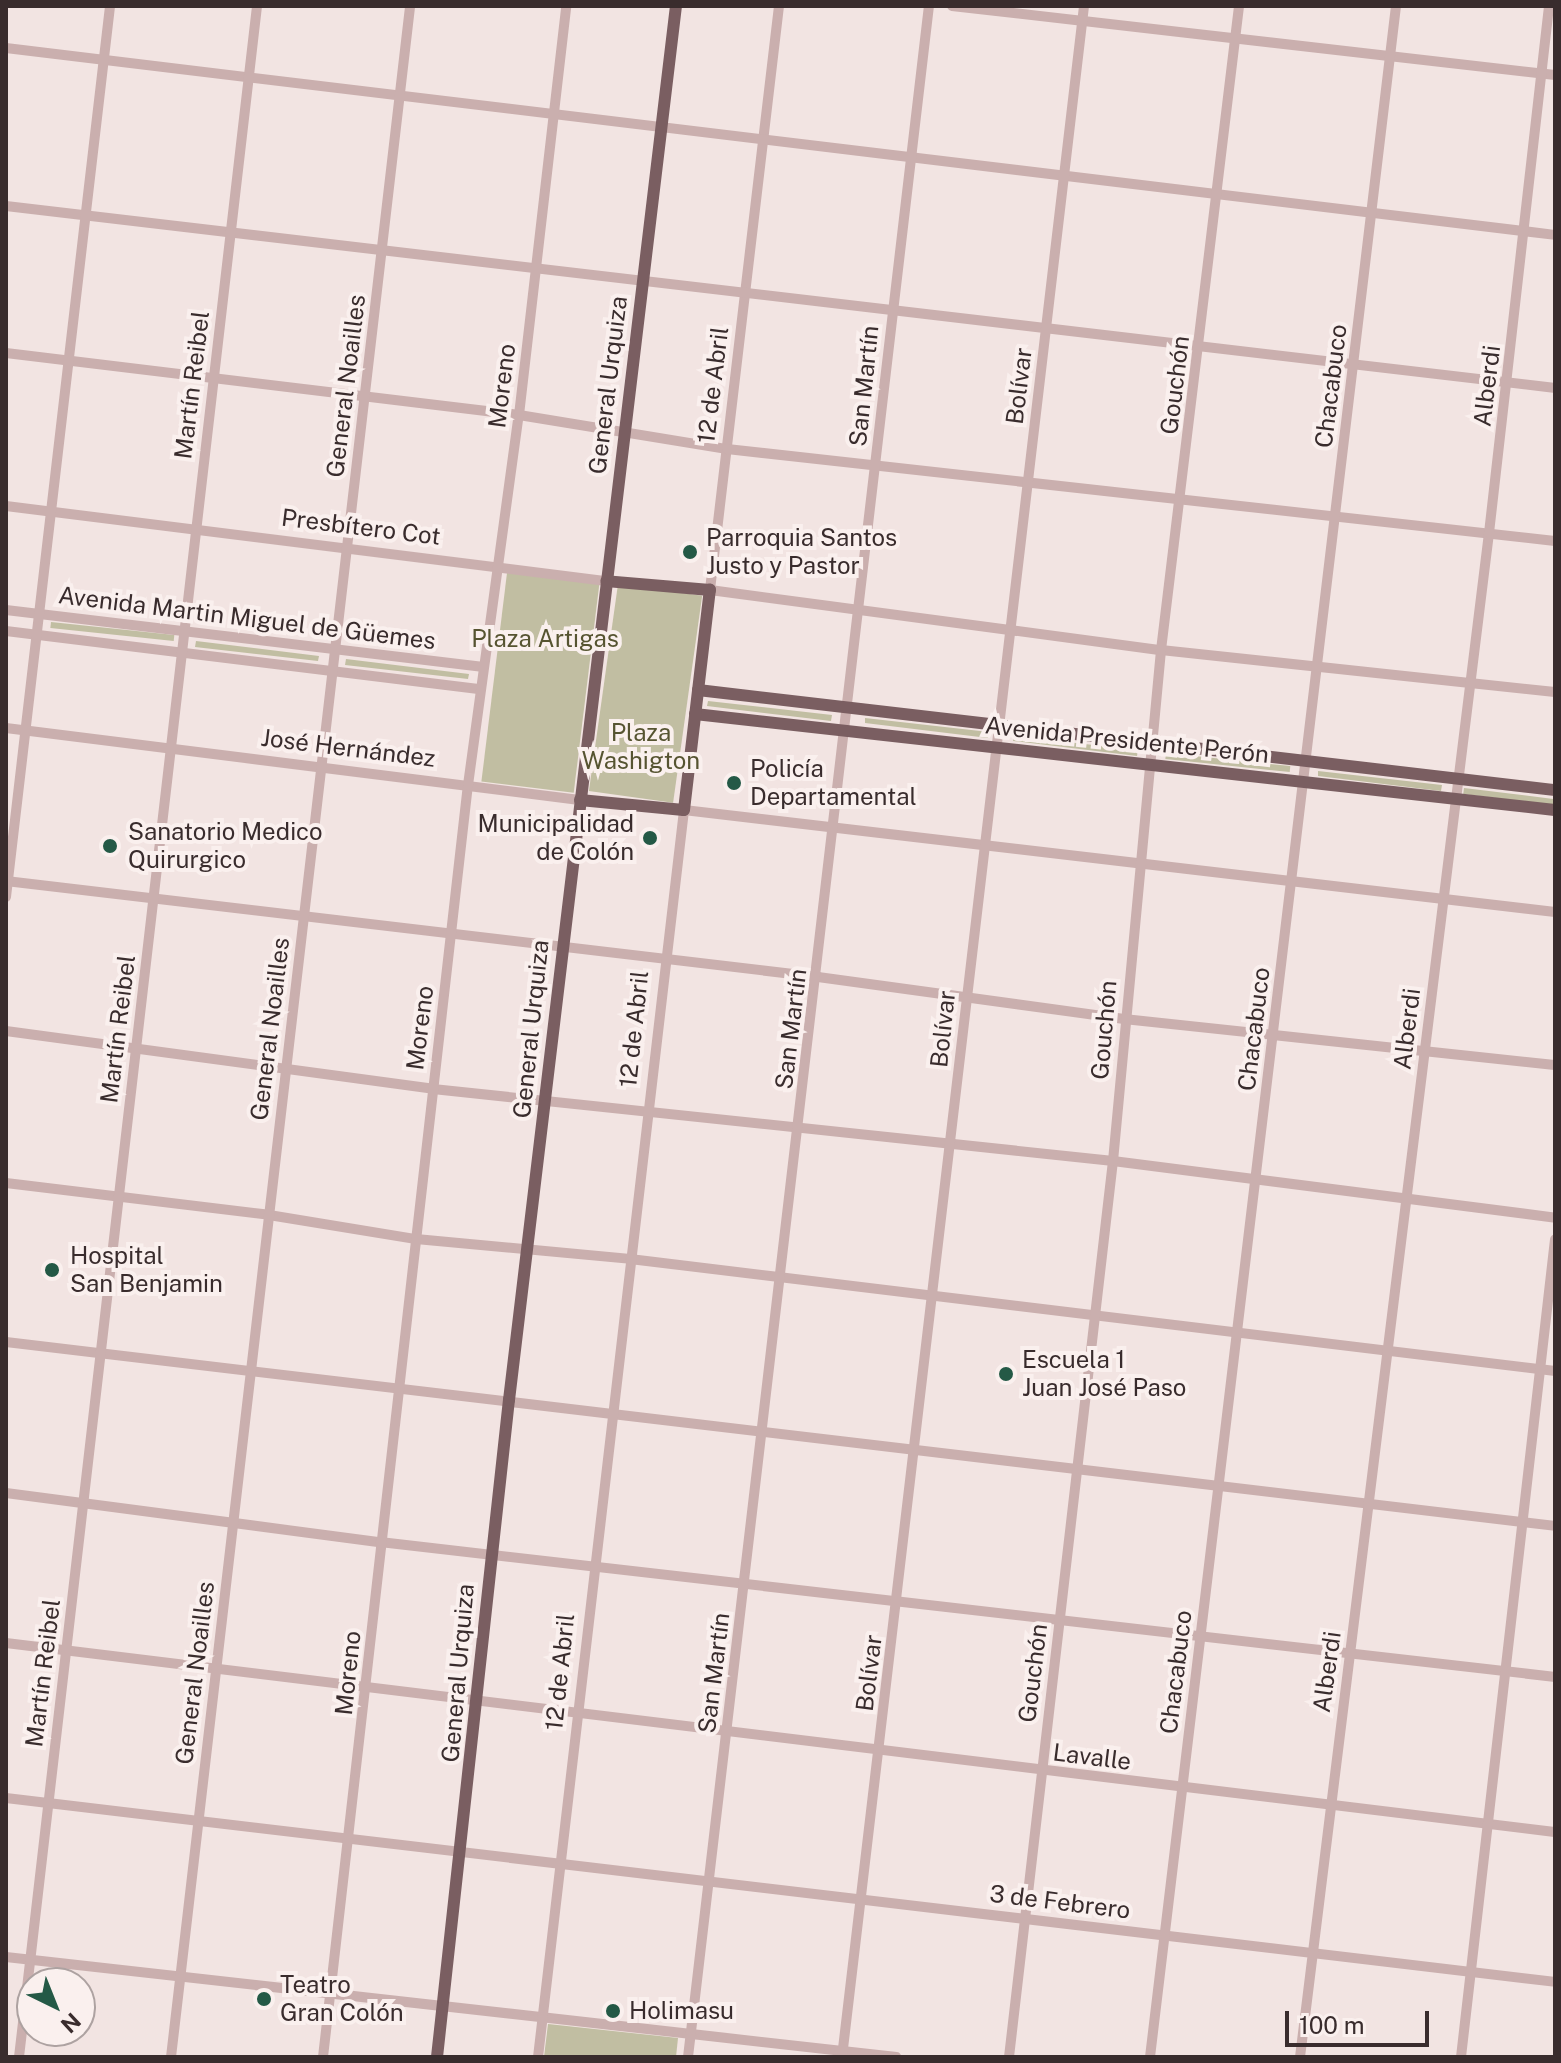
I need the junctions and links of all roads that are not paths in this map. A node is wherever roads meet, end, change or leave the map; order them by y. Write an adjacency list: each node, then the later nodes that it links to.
1 (110, 6): 17 (street)
2 (257, 6): 19 (street, Martín Reibel)
3 (410, 6): 20 (street, General Noailles)
4 (566, 6): 21 (street, Moreno)
5 (676, 6): 22 (main road, General Urquiza)
6 (779, 6): 23 (street, 12 de Abril)
7 (929, 6): 24 (street, San Martín)
8 (952, 6): 13 (street)
9 (1084, 6): 13 (street, Bolívar)
10 (1239, 6): 14 (street, Gouchón)
11 (1396, 6): 16 (street, Chacabuco)
12 (1549, 6): 18 (street, Alberdi)
13 (1083, 20): 14 (street); 25 (street, Bolívar)
14 (1235, 40): 16 (street); 26 (street, Gouchón)
15 (6, 48): 17 (street)
16 (1390, 56): 18 (street); 28 (street, Chacabuco)
17 (103, 60): 19 (street); 29 (street)
18 (1550, 74): 30 (street, Alberdi)
19 (248, 77): 20 (street); 31 (street, Martín Reibel)
20 (400, 95): 21 (street); 33 (street, General Noailles)
21 (554, 113): 22 (street); 34 (street, Moreno)
22 (662, 126): 23 (street); 35 (main road, General Urquiza)
23 (766, 139): 24 (street); 36 (street, 12 de Abril)
24 (911, 159): 25 (street); 37 (street, San Martín)
25 (1066, 175): 26 (street); 38 (street, Bolívar)
26 (1218, 195): 28 (street); 39 (street, Gouchón)
27 (6, 206): 29 (street)
28 (1372, 212): 30 (street); 42 (street, Chacabuco)
29 (85, 216): 31 (street); 41 (street)
30 (1526, 231): 32 (street); 44 (street, Alberdi)
31 (230, 233): 33 (street); 43 (street, Martín Reibel)
32 (1555, 235)
33 (381, 251): 34 (street); 46 (street, General Noailles)
34 (536, 270): 35 (street); 47 (street, Moreno)
35 (642, 284): 36 (street); 48 (main road, General Urquiza)
36 (747, 295): 37 (street); 49 (street, 12 de Abril)
37 (891, 313): 38 (street); 50 (street, San Martín)
38 (1046, 330): 39 (street); 51 (street, Bolívar)
39 (1200, 350): 42 (street); 52 (street, Gouchón)
40 (6, 353): 41 (street)
41 (68, 360): 43 (street); 54 (street)
42 (1353, 364): 44 (street); 55 (street, Chacabuco)
43 (213, 378): 46 (street); 56 (street, Martín Reibel)
44 (1507, 381): 45 (street); 57 (street, Alberdi)
45 (1555, 388)
46 (364, 397): 47 (street); 59 (street, General Noailles)
47 (519, 415): 48 (street); 60 (street, Moreno)
48 (625, 433): 49 (street); 61 (main road, General Urquiza)
49 (727, 449): 50 (street); 62 (street, 12 de Abril)
50 (876, 464): 51 (street); 65 (street, San Martín)
51 (1028, 480): 52 (street); 66 (street, Bolívar)
52 (1181, 500): 55 (street); 71 (street, Gouchón)
53 (6, 506): 54 (street, Presbítero Cot)
54 (51, 510): 56 (street, Presbítero Cot); 64 (street)
55 (1337, 515): 57 (street); 73 (street, Chacabuco)
56 (196, 528): 59 (street, Presbítero Cot); 68 (street, Martín Reibel)
57 (1489, 533): 58 (street); 76 (street, Alberdi)
58 (1555, 541)
59 (347, 547): 60 (street, Presbítero Cot); 70 (street, General Noailles)
60 (497, 567): 61 (street, Presbítero Cot); 74 (street, Moreno)
61 (606, 581): 62 (main road, Presbítero Cot); 97 (main road, General Urquiza)
62 (710, 590): 65 (street); 78 (main road, 12 de Abril)
63 (6, 610): 64 (street, Avenida Martin Miguel de Güemes)
64 (39, 613): 68 (street, Avenida Martin Miguel de Güemes); 69 (street)
65 (860, 613): 66 (street); 80 (street, San Martín)
66 (1010, 628): 71 (street); 82 (street, Bolívar)
67 (6, 631): 69 (street, Avenida Martin Miguel de Güemes)
68 (184, 631): 70 (street, Avenida Martin Miguel de Güemes); 72 (street, Martín Reibel)
69 (37, 634): 72 (street, Avenida Martin Miguel de Güemes); 84 (street)
70 (335, 649): 74 (street, Avenida Martin Miguel de Güemes); 75 (street, General Noailles)
71 (1161, 650): 73 (street); 86 (street, Gouchón)
72 (182, 653): 75 (street, Avenida Martin Miguel de Güemes); 87 (street, Martín Reibel)
73 (1317, 664): 76 (street); 89 (street, Chacabuco)
74 (484, 667): 77 (street, Moreno)
75 (333, 672): 77 (street, Avenida Martin Miguel de Güemes); 90 (street, General Noailles)
76 (1470, 683): 79 (street); 92 (street, Alberdi)
77 (480, 689): 94 (street, Moreno)
78 (698, 690): 80 (main road, Avenida Presidente Perón); 81 (main road, 12 de Abril)
79 (1555, 692)
80 (850, 708): 82 (main road, Avenida Presidente Perón); 85 (street, San Martín)
81 (695, 714): 85 (main road, Avenida Presidente Perón); 98 (main road, 12 de Abril)
82 (1003, 726): 86 (main road, Avenida Presidente Perón); 88 (street, Bolívar)
83 (6, 728): 84 (street, José Hernández)
84 (26, 730): 87 (street, José Hernández); 103 (street)
85 (847, 731): 88 (main road, Avenida Presidente Perón); 100 (street, San Martín)
86 (1154, 745): 89 (main road, Avenida Presidente Perón); 91 (street, Gouchón)
87 (171, 748): 90 (street, José Hernández); 106 (street, Martín Reibel)
88 (1000, 748): 91 (main road, Avenida Presidente Perón); 101 (street, Bolívar)
89 (1306, 762): 92 (main road, Avenida Presidente Perón); 93 (street, Chacabuco)
90 (321, 766): 94 (street, José Hernández); 109 (street, General Noailles)
91 (1152, 766): 93 (main road, Avenida Presidente Perón); 102 (street, Gouchón)
92 (1458, 780): 95 (main road, Avenida Presidente Perón); 96 (street, Alberdi)
93 (1303, 782): 96 (main road, Avenida Presidente Perón); 104 (street, Chacabuco)
94 (468, 785): 97 (street, José Hernández); 110 (street, Moreno)
95 (1555, 790)
96 (1455, 799): 99 (main road, Avenida Presidente Perón); 107 (street, Alberdi)
97 (580, 800): 98 (main road, José Hernández); 111 (main road, General Urquiza)
98 (684, 810): 100 (street); 112 (street, 12 de Abril)
99 (1555, 810)
100 (836, 828): 101 (street); 113 (street, San Martín)
101 (989, 846): 102 (street); 114 (street, Bolívar)
102 (1139, 866): 104 (street); 115 (street, Gouchón)
103 (7, 881): 105 (street); 106 (street)
104 (1291, 881): 107 (street); 117 (street, Chacabuco)
105 (6, 897)
106 (153, 898): 109 (street); 118 (street, Martín Reibel)
107 (1443, 899): 108 (street); 119 (street, Alberdi)
108 (1555, 912)
109 (304, 916): 110 (street); 121 (street, General Noailles)
110 (452, 935): 111 (street); 122 (street, Moreno)
111 (561, 949): 112 (street); 123 (main road, General Urquiza)
112 (664, 958): 113 (street); 124 (street, 12 de Abril)
113 (818, 977): 114 (street); 125 (street, San Martín)
114 (966, 996): 115 (street); 126 (street, Bolívar)
115 (1124, 1019): 117 (street); 127 (street, Gouchón)
116 (6, 1031): 118 (street)
117 (1273, 1033): 119 (street); 128 (street, Chacabuco)
118 (136, 1047): 121 (street); 130 (street, Martín Reibel)
119 (1424, 1050): 120 (street); 131 (street, Alberdi)
120 (1555, 1065)
121 (286, 1067): 122 (street); 132 (street, General Noailles)
122 (433, 1089): 123 (street); 134 (street, Moreno)
123 (545, 1099): 124 (street); 136 (main road, General Urquiza)
124 (647, 1113): 125 (street); 137 (street, 12 de Abril)
125 (798, 1129): 126 (street); 138 (street, San Martín)
126 (951, 1146): 127 (street); 139 (street, Bolívar)
127 (1113, 1161): 128 (street); 140 (street, Gouchón)
128 (1256, 1180): 131 (street); 141 (street, Chacabuco)
129 (6, 1183): 130 (street)
130 (119, 1197): 132 (street); 144 (street, Martín Reibel)
131 (1406, 1199): 133 (street); 143 (street, Alberdi)
132 (269, 1215): 134 (street); 146 (street, General Noailles)
133 (1555, 1218)
134 (416, 1239): 136 (street); 148 (street, Moreno)
135 (1555, 1239): 145 (street)
136 (528, 1249): 137 (street); 149 (main road, General Urquiza)
137 (630, 1259): 138 (street); 150 (street, 12 de Abril)
138 (782, 1277): 139 (street); 151 (street, San Martín)
139 (934, 1296): 140 (street); 152 (street, Bolívar)
140 (1095, 1315): 141 (street); 153 (street, Gouchón)
141 (1237, 1333): 143 (street); 154 (street, Chacabuco)
142 (6, 1342): 144 (street)
143 (1387, 1351): 145 (street); 156 (street, Alberdi)
144 (101, 1353): 146 (street); 157 (street, Martín Reibel)
145 (1540, 1369): 147 (street); 159 (street)
146 (251, 1370): 148 (street); 158 (street, General Noailles)
147 (1555, 1371)
148 (399, 1391): 149 (street); 161 (street, Moreno)
149 (509, 1400): 150 (street); 162 (main road, General Urquiza)
150 (612, 1411): 151 (street); 163 (street, 12 de Abril)
151 (763, 1429): 152 (street); 164 (street, San Martín)
152 (916, 1448): 153 (street); 165 (street, Bolívar)
153 (1077, 1471): 154 (street); 166 (street, Gouchón)
154 (1219, 1485): 156 (street); 167 (street, Chacabuco)
155 (6, 1493): 157 (street)
156 (1368, 1502): 159 (street); 170 (street, Alberdi)
157 (83, 1503): 158 (street); 169 (street, Martín Reibel)
158 (233, 1521): 161 (street); 171 (street, General Noailles)
159 (1522, 1523): 160 (street); 172 (street)
160 (1555, 1526)
161 (380, 1542): 162 (street); 174 (street, Moreno)
162 (491, 1554): 163 (street); 175 (main road, General Urquiza)
163 (595, 1565): 164 (street); 176 (street, 12 de Abril)
164 (745, 1582): 165 (street); 177 (street, San Martín)
165 (898, 1600): 166 (street); 178 (street, Bolívar)
166 (1060, 1618): 167 (street); 179 (street, Gouchón)
167 (1201, 1635): 170 (street); 180 (street, Chacabuco)
168 (6, 1643): 169 (street, Lavalle)
169 (66, 1650): 171 (street, Lavalle); 182 (street, Martín Reibel)
170 (1350, 1652): 172 (street); 183 (street, Alberdi)
171 (216, 1669): 174 (street, Lavalle); 184 (street, General Noailles)
172 (1505, 1670): 173 (street); 185 (street)
173 (1555, 1677)
174 (368, 1687): 175 (street, Lavalle); 187 (street, Moreno)
175 (479, 1701): 176 (street, Lavalle); 188 (main road, General Urquiza)
176 (578, 1713): 177 (street, Lavalle); 189 (street, 12 de Abril)
177 (727, 1730): 178 (street, Lavalle); 190 (street, San Martín)
178 (880, 1748): 179 (street, Lavalle); 191 (street, Bolívar)
179 (1042, 1772): 180 (street, Lavalle); 192 (street, Gouchón)
180 (1181, 1788): 183 (street, Lavalle); 193 (street, Chacabuco)
181 (6, 1798): 182 (street, 3 de Febrero)
182 (48, 1803): 184 (street, 3 de Febrero); 196 (street, Martín Reibel)
183 (1329, 1804): 185 (street, Lavalle); 194 (street, Alberdi)
184 (198, 1820): 187 (street, 3 de Febrero); 198 (street, General Noailles)
185 (1486, 1825): 186 (street, Lavalle); 197 (street)
186 (1555, 1832)
187 (349, 1837): 188 (street, 3 de Febrero); 200 (street, Moreno)
188 (462, 1850): 189 (street, 3 de Febrero); 201 (main road, General Urquiza)
189 (560, 1861): 190 (street, 3 de Febrero); 202 (street, 12 de Abril)
190 (709, 1879): 191 (street, 3 de Febrero); 203 (street, San Martín)
191 (862, 1898): 192 (street, 3 de Febrero); 204 (street, Bolívar)
192 (1025, 1918): 193 (street, 3 de Febrero); 212 (street, Gouchón)
193 (1165, 1935): 194 (street, 3 de Febrero); 213 (street, Chacabuco)
194 (1313, 1953): 197 (street, 3 de Febrero); 214 (street, Alberdi)
195 (6, 1957): 196 (street)
196 (30, 1960): 198 (street); 205 (street, Martín Reibel)
197 (1470, 1972): 199 (street, 3 de Febrero); 215 (street)
198 (180, 1979): 200 (street); 206 (street, General Noailles)
199 (1555, 1982)
200 (331, 1994): 201 (street); 207 (street, Moreno)
201 (443, 2005): 202 (street); 208 (main road, General Urquiza)
202 (543, 2017): 203 (street); 209 (street, 12 de Abril)
203 (691, 2034): 204 (street); 210 (street, San Martín)
204 (843, 2054): 211 (street)
205 (19, 2057)
206 (171, 2057)
207 (323, 2057)
208 (437, 2057)
209 (538, 2057)
210 (688, 2057)
211 (896, 2057)
212 (1009, 2057)
213 (1150, 2057)
214 (1300, 2057)
215 (1461, 2057)

